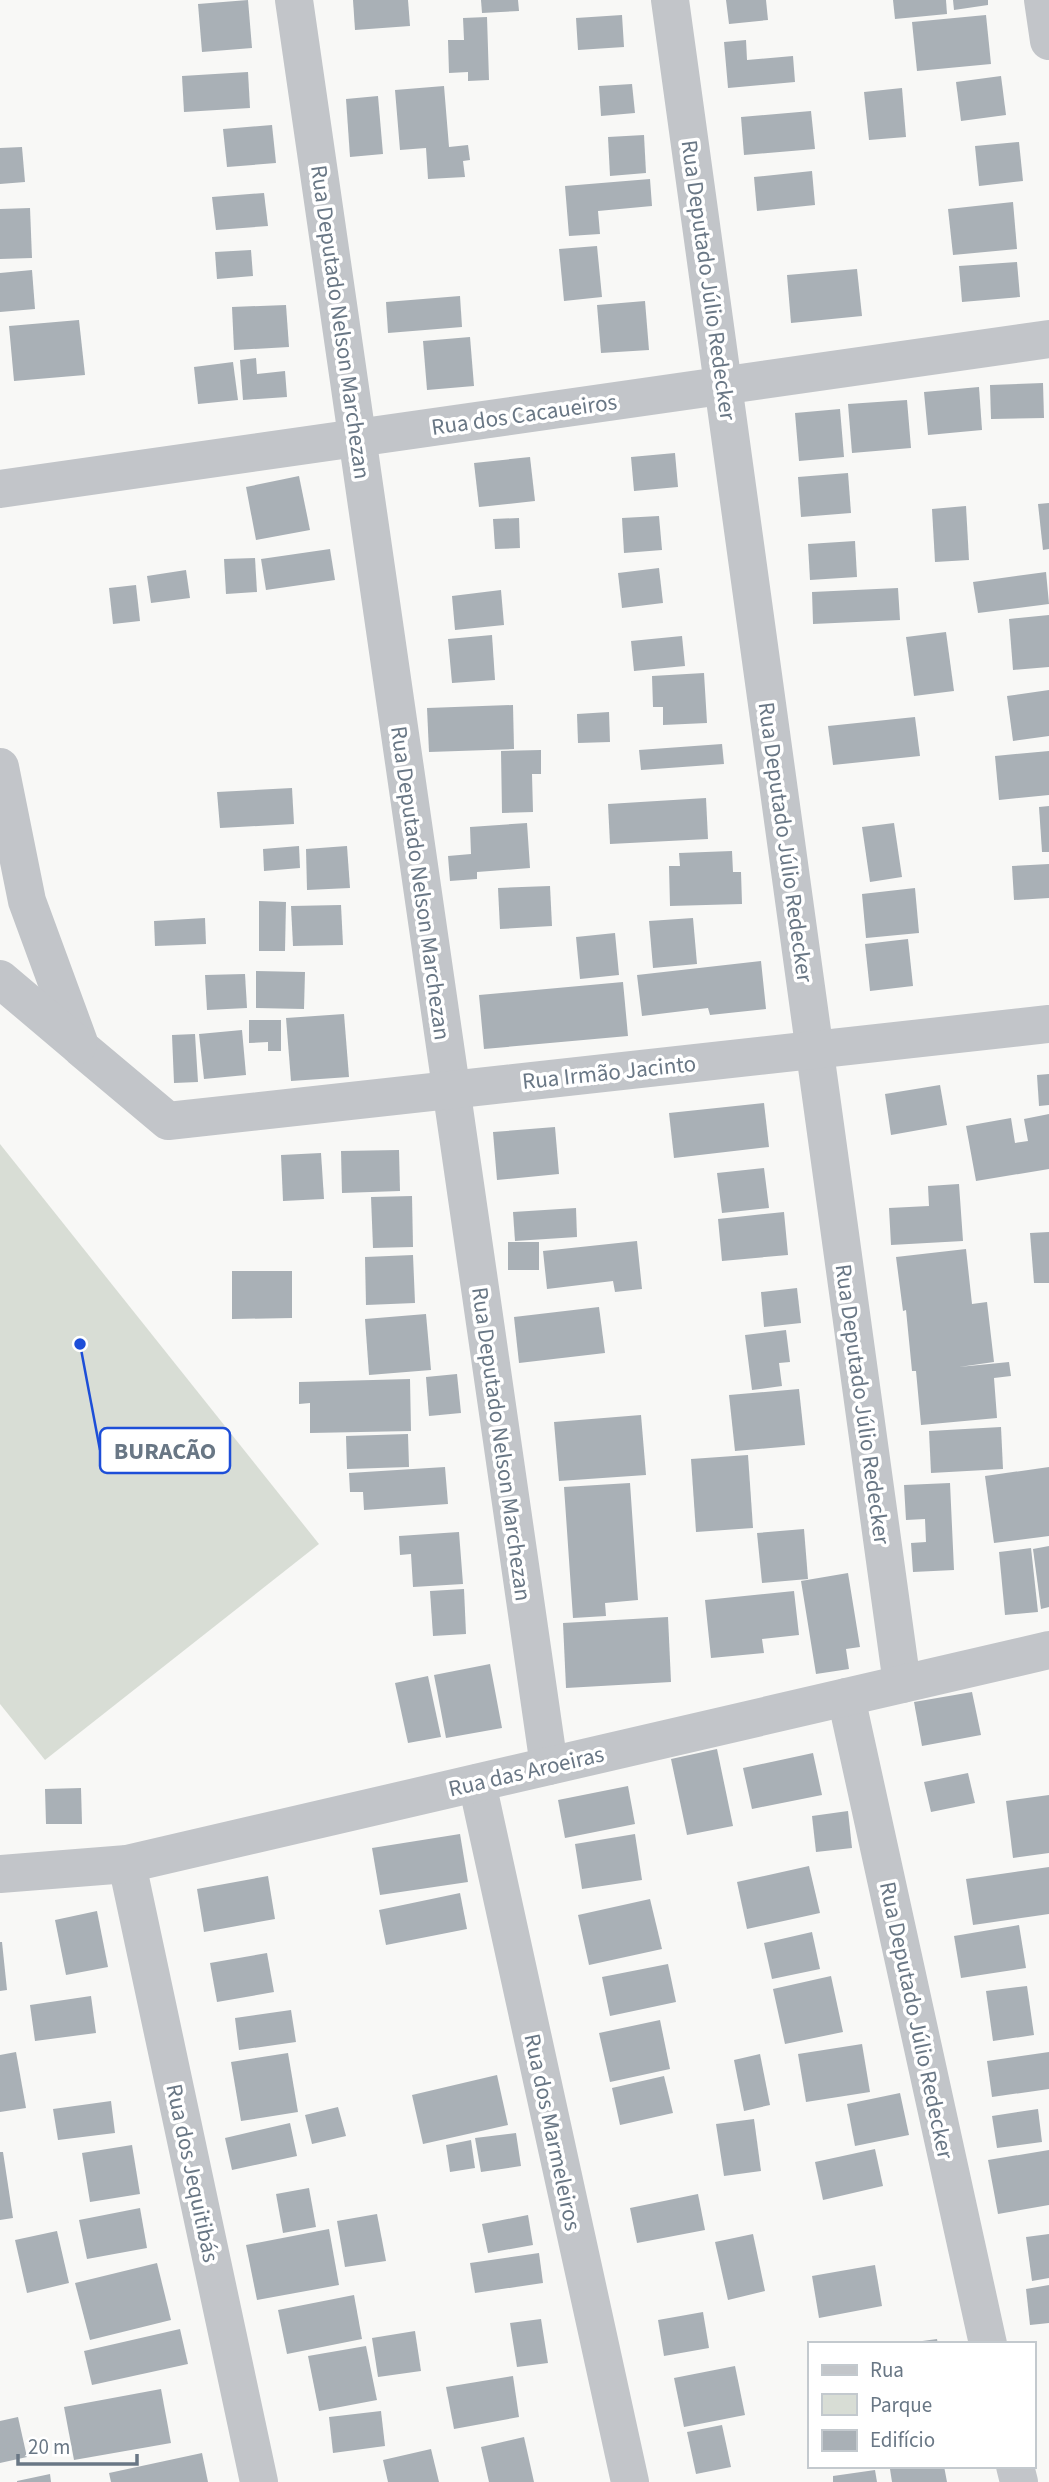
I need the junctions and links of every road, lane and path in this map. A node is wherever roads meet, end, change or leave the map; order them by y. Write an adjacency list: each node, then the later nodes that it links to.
1 (294, 0): 7 (street, Rua Deputado Nelson Marchezan)
2 (670, 0): 6 (street, Rua Deputado Júlio Redecker)
3 (1043, 0): 4 (street)
4 (1049, 41)
5 (1049, 339): 6 (street, Rua dos Cacaueiros)
6 (723, 386): 7 (street, Rua dos Cacaueiros); 13 (street, Rua Deputado Júlio Redecker)
7 (357, 438): 8 (street, Rua dos Cacaueiros); 14 (street, Rua Deputado Nelson Marchezan)
8 (0, 489)
9 (0, 767): 12 (street)
10 (0, 979): 12 (street)
11 (1049, 1024): 13 (street, Rua Irmão Jacinto)
12 (81, 1048): 14 (street, Rua Irmão Jacinto)
13 (815, 1050): 14 (street, Rua Irmão Jacinto); 16 (street, Rua Deputado Júlio Redecker)
14 (451, 1090): 18 (street, Rua Deputado Nelson Marchezan)
15 (1049, 1650): 16 (street, Rua das Aroeiras)
16 (902, 1684): 17 (street, Rua das Aroeiras)
17 (846, 1697): 18 (street, Rua das Aroeiras); 22 (street, Rua Deputado Júlio Redecker)
18 (549, 1766): 19 (street, Rua das Aroeiras)
19 (477, 1783): 20 (street, Rua das Aroeiras); 24 (street, Rua dos Marmeleiros)
20 (127, 1864): 21 (street, Rua das Aroeiras); 23 (street, Rua dos Jequitibás)
21 (0, 1874)
22 (988, 2342)
23 (259, 2482)
24 (630, 2482)

